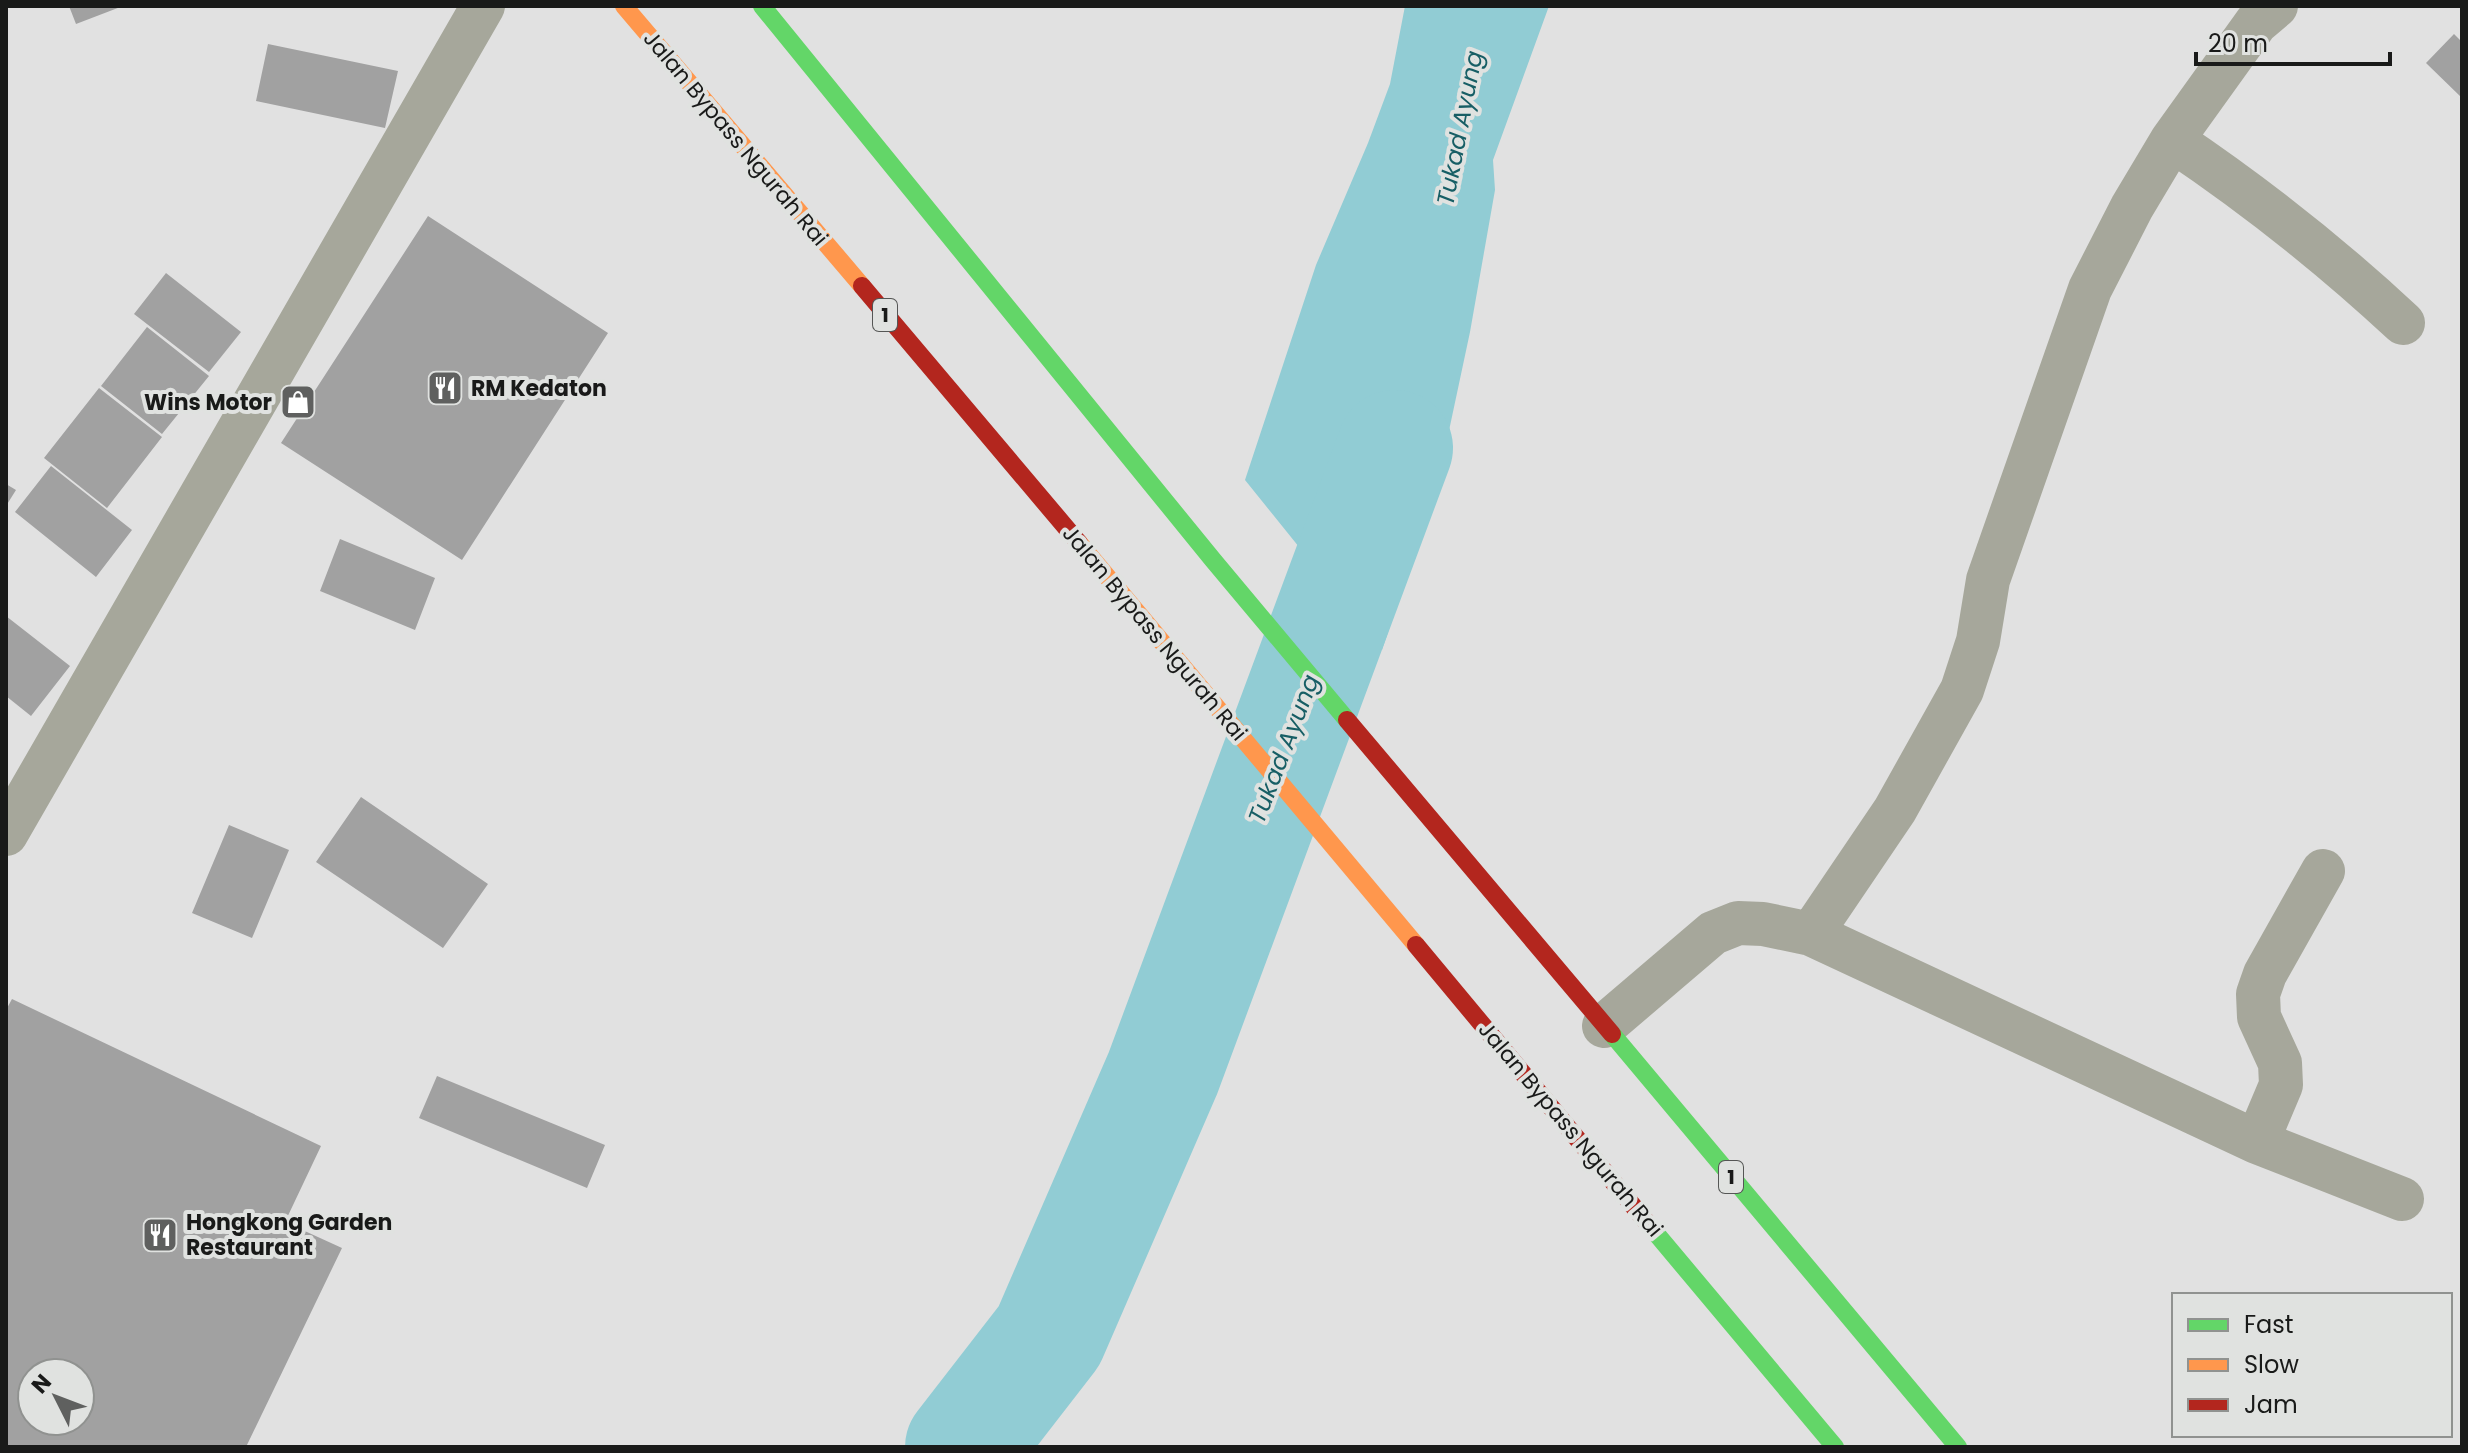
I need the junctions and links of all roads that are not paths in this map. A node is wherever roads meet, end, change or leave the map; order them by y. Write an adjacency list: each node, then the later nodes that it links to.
1 (483, 6): 7 (street)
2 (624, 6): 13 (highway, Jalan Bypass Ngurah Rai / 1)
3 (762, 6): 10 (highway, 1)
4 (2276, 6): 5 (street)
5 (2172, 140): 6 (street); 9 (street)
6 (2403, 323)
7 (6, 834)
8 (2323, 871): 11 (street)
9 (1811, 934): 10 (street); 11 (street)
10 (1604, 1026): 14 (highway, 1)
11 (2257, 1142): 12 (street)
12 (2402, 1199)
13 (1835, 1447)
14 (1958, 1447)

